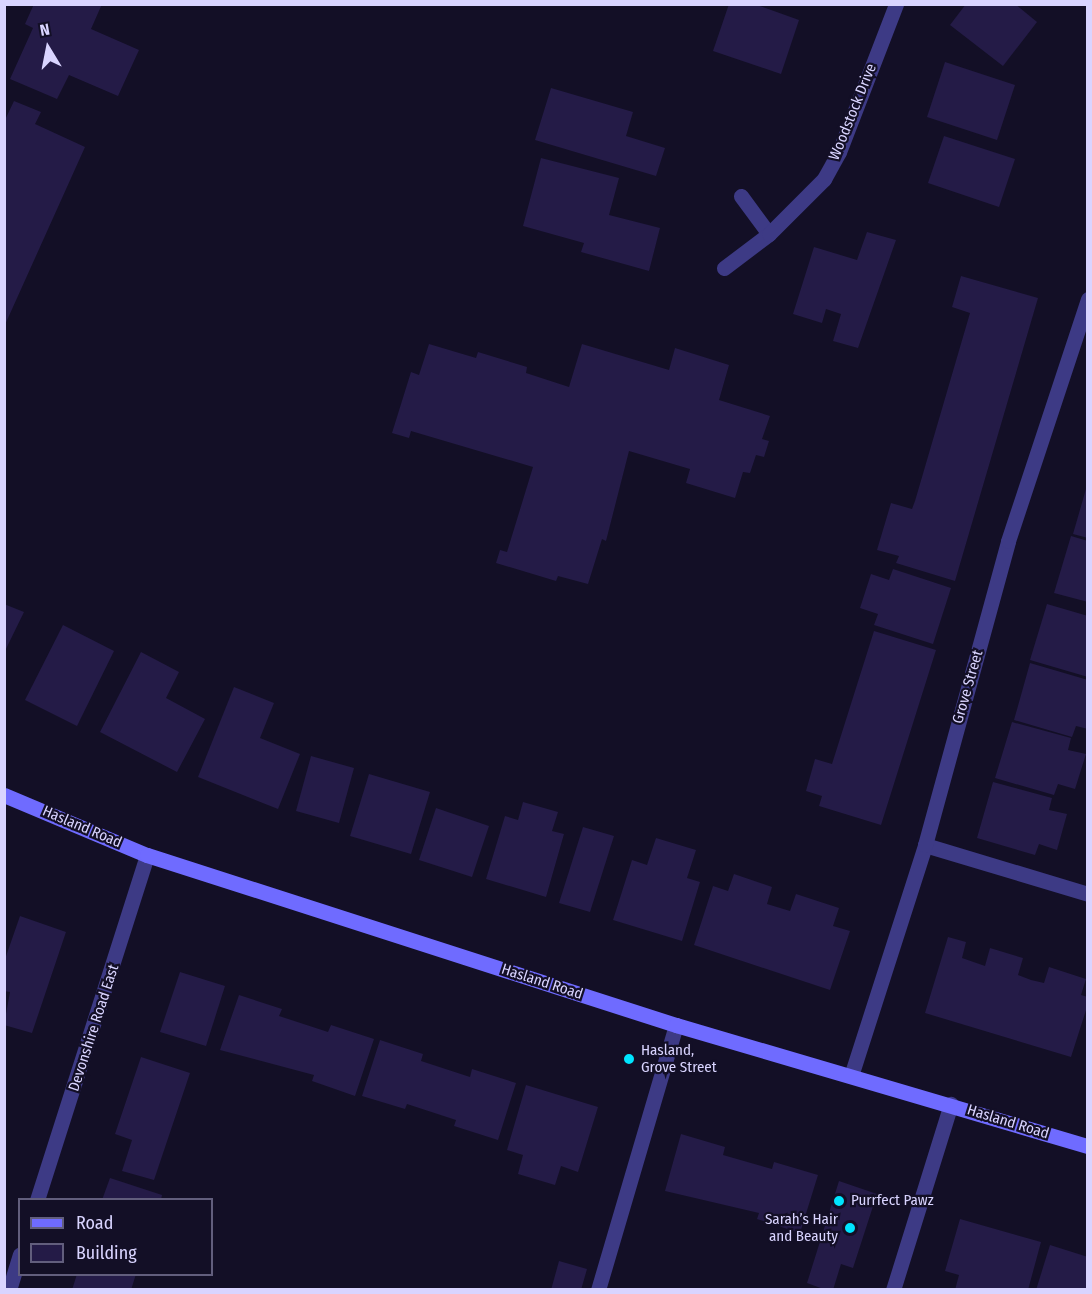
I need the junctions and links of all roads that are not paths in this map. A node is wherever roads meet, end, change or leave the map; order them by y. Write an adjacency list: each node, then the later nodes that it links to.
1 (896, 4): 3 (street, Woodstock Drive)
2 (741, 196): 3 (street)
3 (769, 234): 4 (street, Woodstock Drive)
4 (724, 268)
5 (1088, 299): 7 (street, Grove Street)
6 (4, 795): 8 (main road, Hasland Road)
7 (925, 845): 9 (street); 11 (street, Grove Street)
8 (147, 855): 10 (main road, Hasland Road); 14 (street, Devonshire Road East)
9 (1088, 894)
10 (676, 1025): 11 (main road, Hasland Road); 17 (street)
11 (851, 1076): 12 (main road, Hasland Road)
12 (951, 1104): 13 (main road, Hasland Road); 18 (street)
13 (1088, 1146)
14 (38, 1198)
15 (18, 1261): 16 (street)
16 (9, 1290)
17 (598, 1290)
18 (893, 1290)

